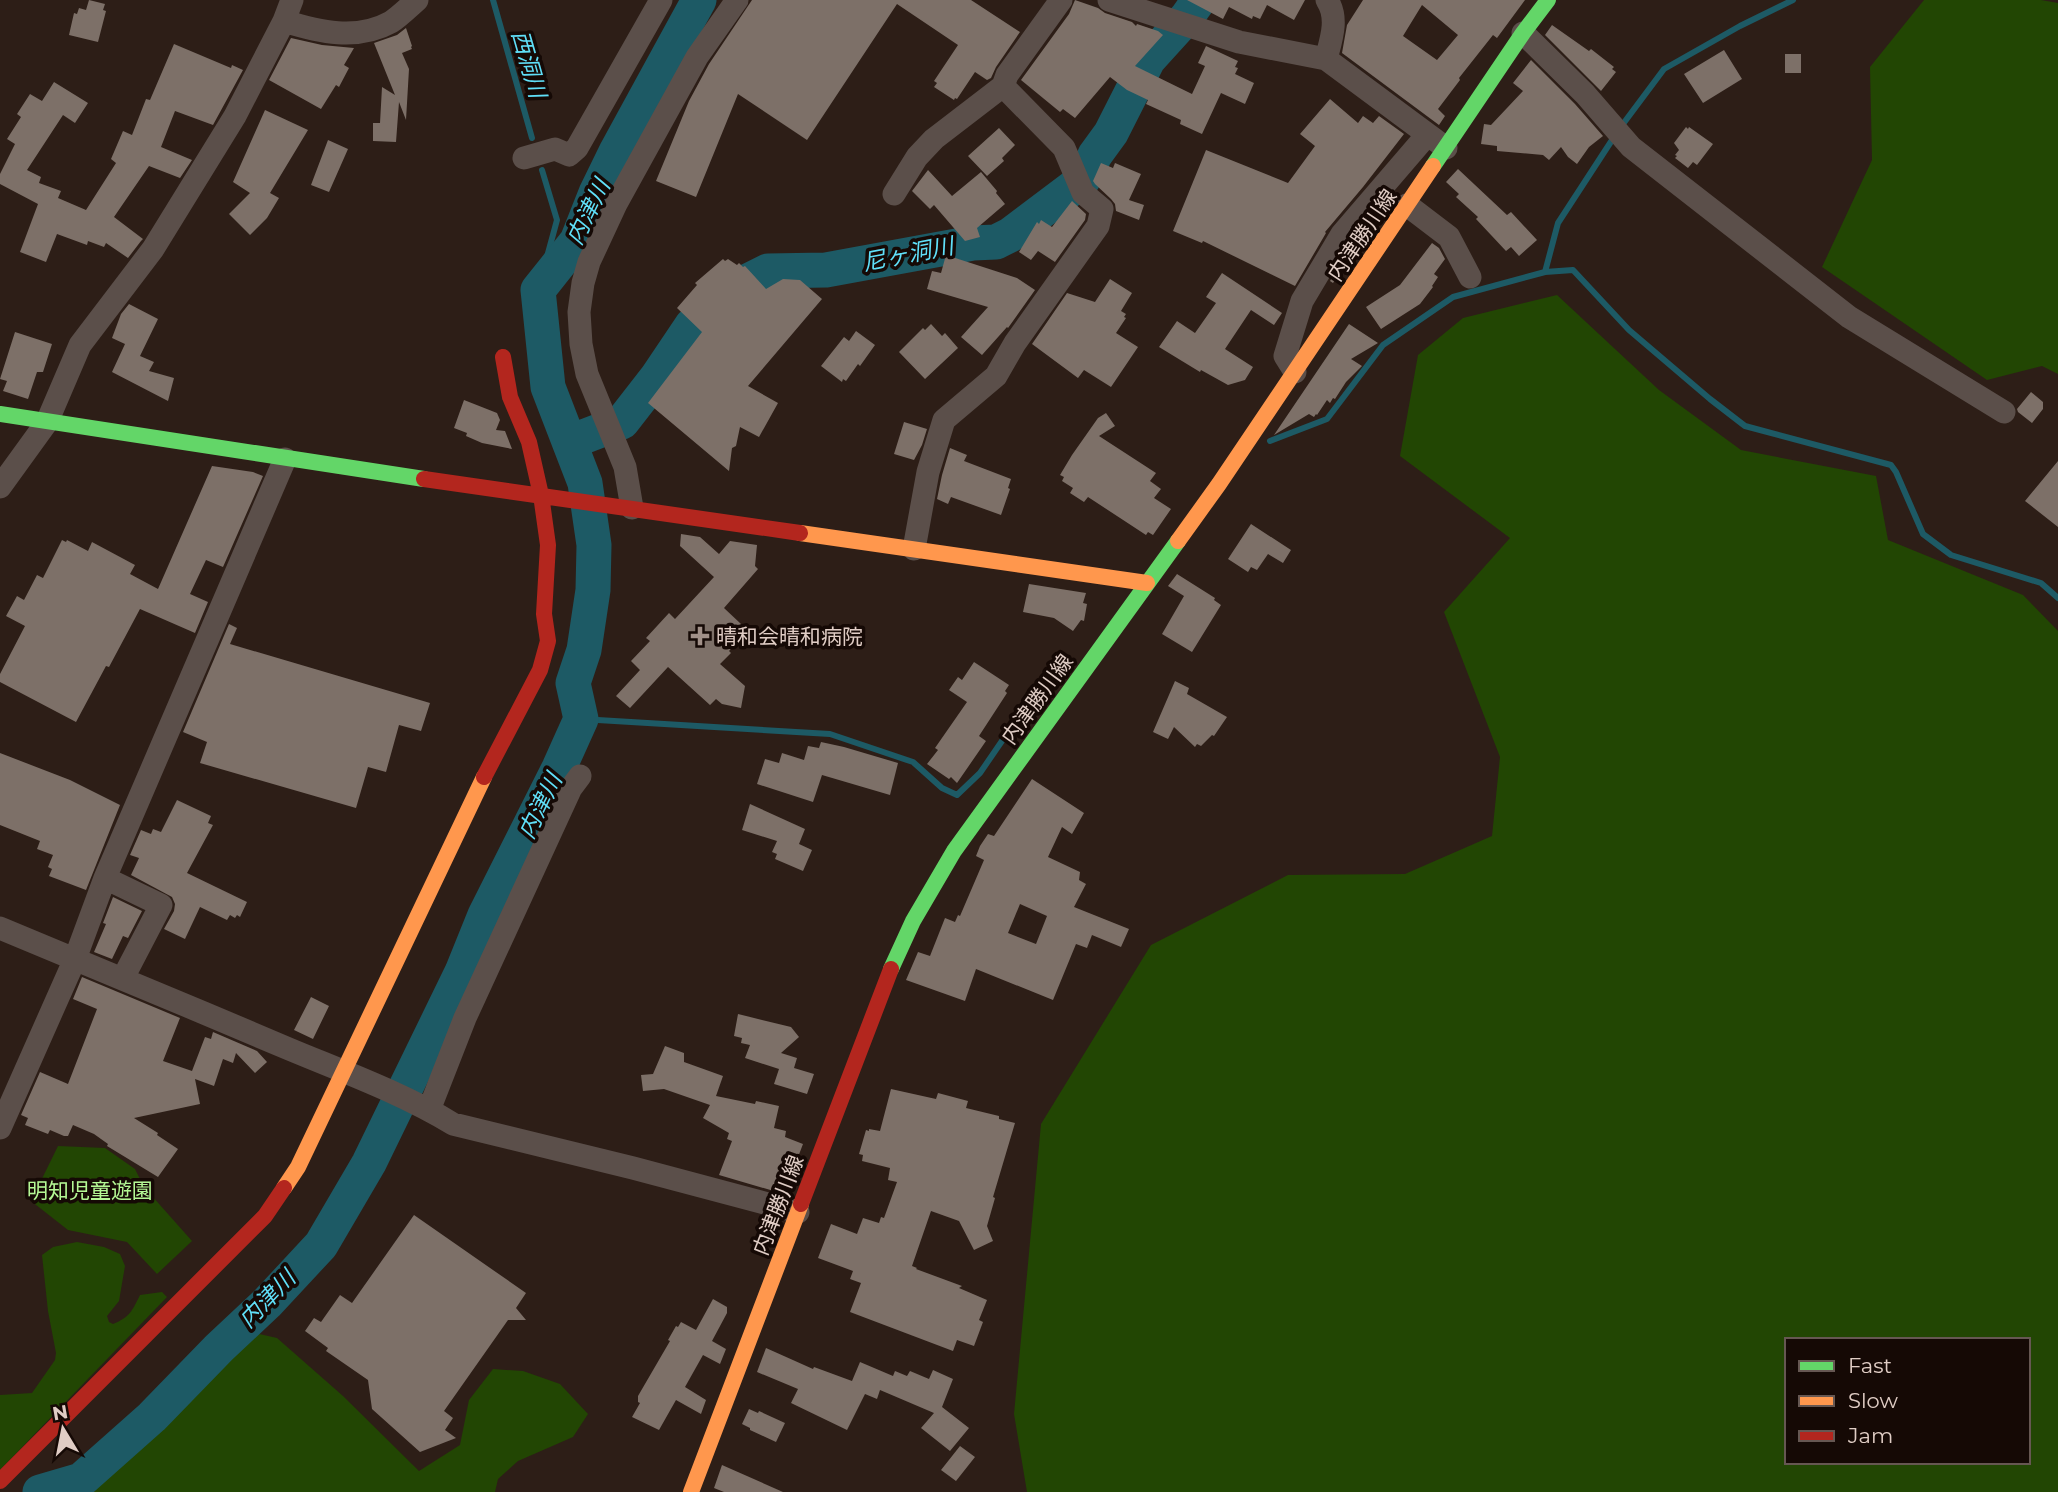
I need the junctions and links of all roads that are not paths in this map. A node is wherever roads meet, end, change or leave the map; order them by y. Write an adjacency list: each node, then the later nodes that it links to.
1 (417, 0): 8 (street)
2 (662, 0): 13 (street)
3 (737, 0): 25 (street)
4 (1062, 0): 11 (street)
5 (1109, 0): 10 (street)
6 (1327, 0): 10 (street)
7 (1548, 0): 9 (street, 内津勝川線)
8 (288, 10): 21 (street)
9 (1523, 33): 12 (street, 内津勝川線); 19 (street)
10 (1326, 59): 12 (street)
11 (1003, 86): 14 (street); 26 (street)
12 (1436, 142): 15 (street, 内津勝川線); 18 (street)
13 (524, 158)
14 (894, 194)
15 (1407, 205): 16 (street); 18 (street, 内津勝川線)
16 (1470, 276)
17 (503, 357): 24 (street)
18 (1294, 372): 27 (street, 内津勝川線)
19 (2004, 412)
20 (0, 414): 21 (street)
21 (47, 422): 22 (street); 23 (street)
22 (285, 459): 24 (street); 29 (street)
23 (0, 487)
24 (541, 495): 25 (street); 33 (street)
25 (632, 508): 26 (street)
26 (914, 549): 27 (street)
27 (1147, 583): 36 (street, 内津勝川線)
28 (580, 776): 34 (street)
29 (105, 877): 31 (street); 32 (street)
30 (0, 928): 31 (street)
31 (75, 959): 32 (street); 35 (street)
32 (123, 978): 33 (street)
33 (344, 1072): 34 (street); 37 (street)
34 (429, 1110): 36 (street)
35 (0, 1128)
36 (798, 1212): 38 (street, 内津勝川線)
37 (0, 1481)
38 (691, 1492)

